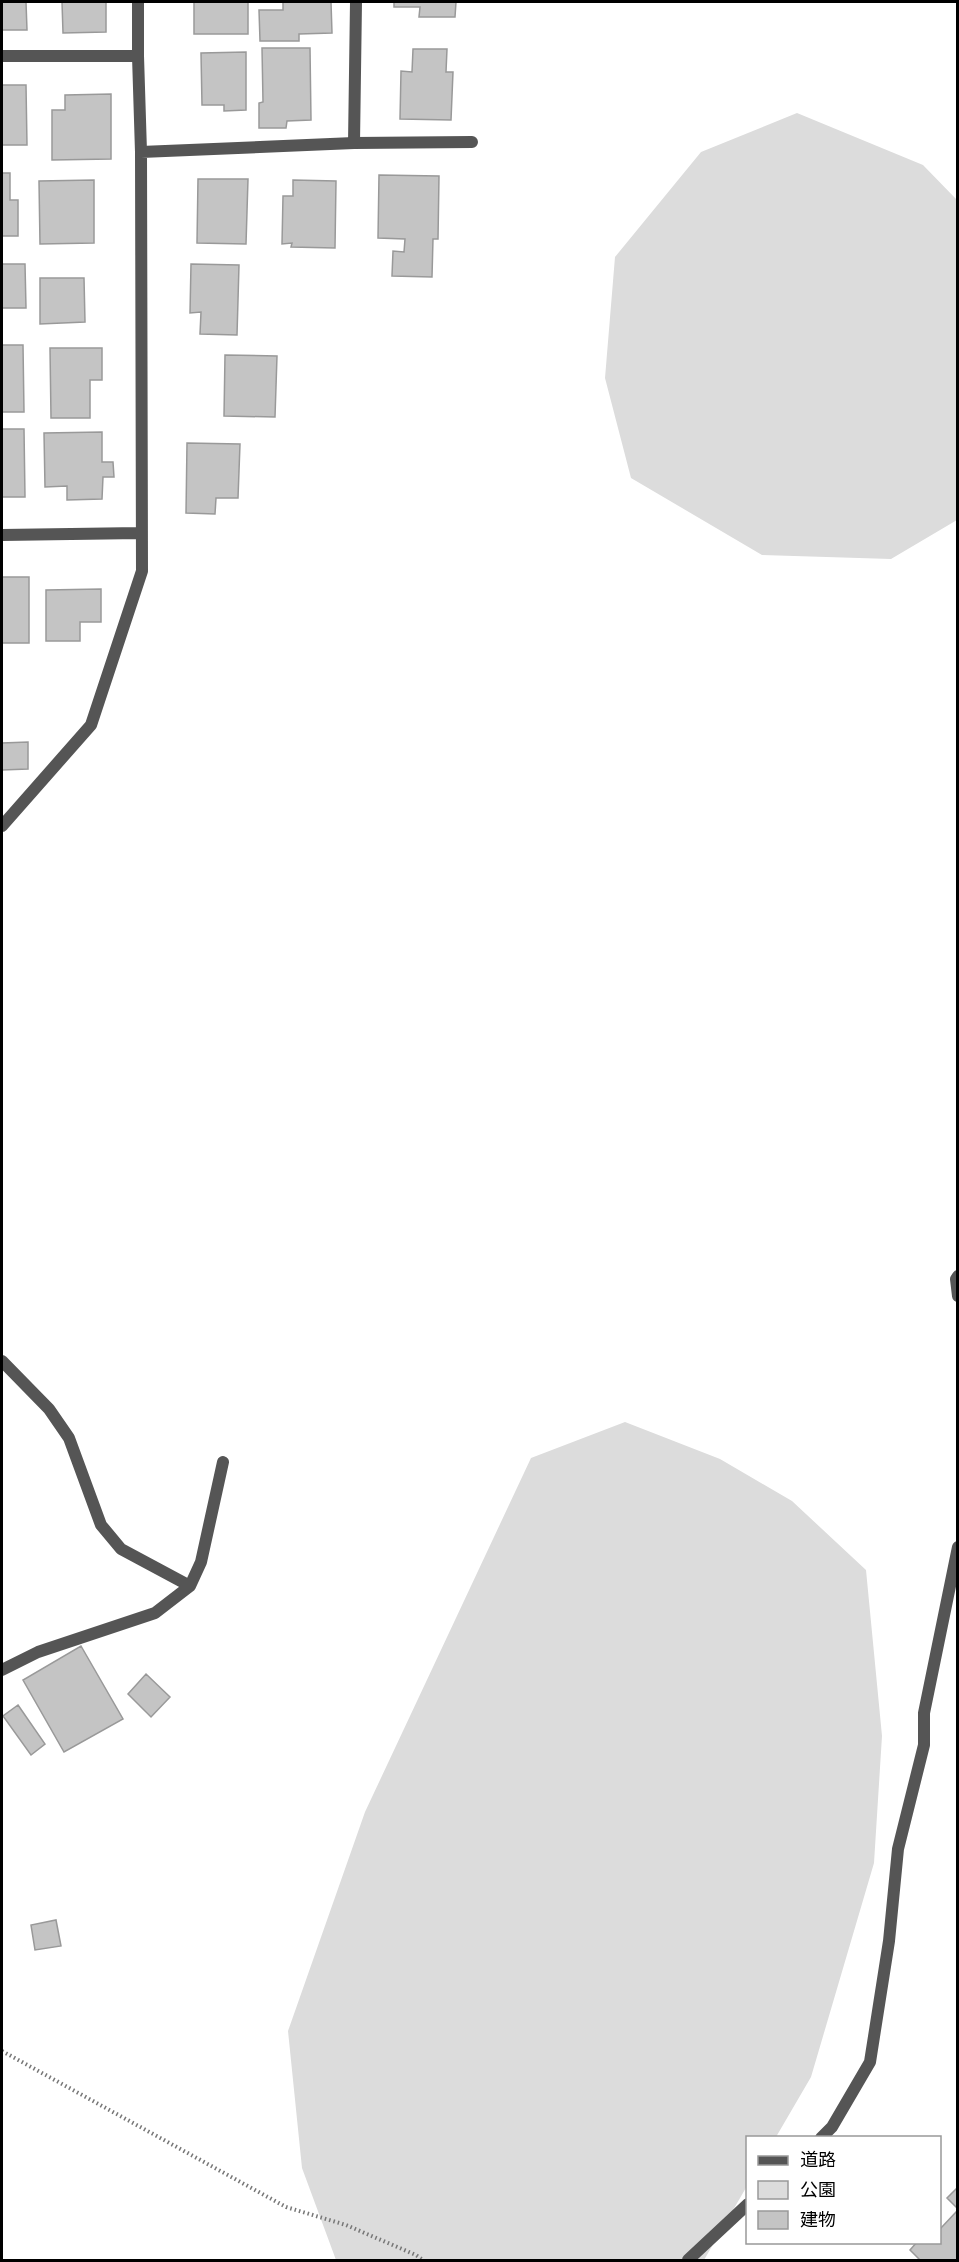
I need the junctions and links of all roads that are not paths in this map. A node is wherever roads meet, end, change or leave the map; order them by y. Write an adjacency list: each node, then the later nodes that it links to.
1 (138, 2): 4 (street)
2 (356, 2): 6 (street)
3 (2, 56): 4 (street)
4 (138, 56): 7 (street)
5 (472, 142): 6 (street)
6 (354, 143): 7 (street)
7 (141, 152): 8 (street)
8 (140, 533): 9 (street); 10 (street)
9 (2, 535)
10 (2, 826)
11 (957, 1276): 12 (street)
12 (957, 1296)
13 (2, 1361): 16 (street)
14 (223, 1462): 16 (street)
15 (957, 1547): 18 (street)
16 (190, 1586): 17 (street)
17 (2, 1670)
18 (823, 2136)
19 (746, 2206): 20 (street)
20 (688, 2260)

